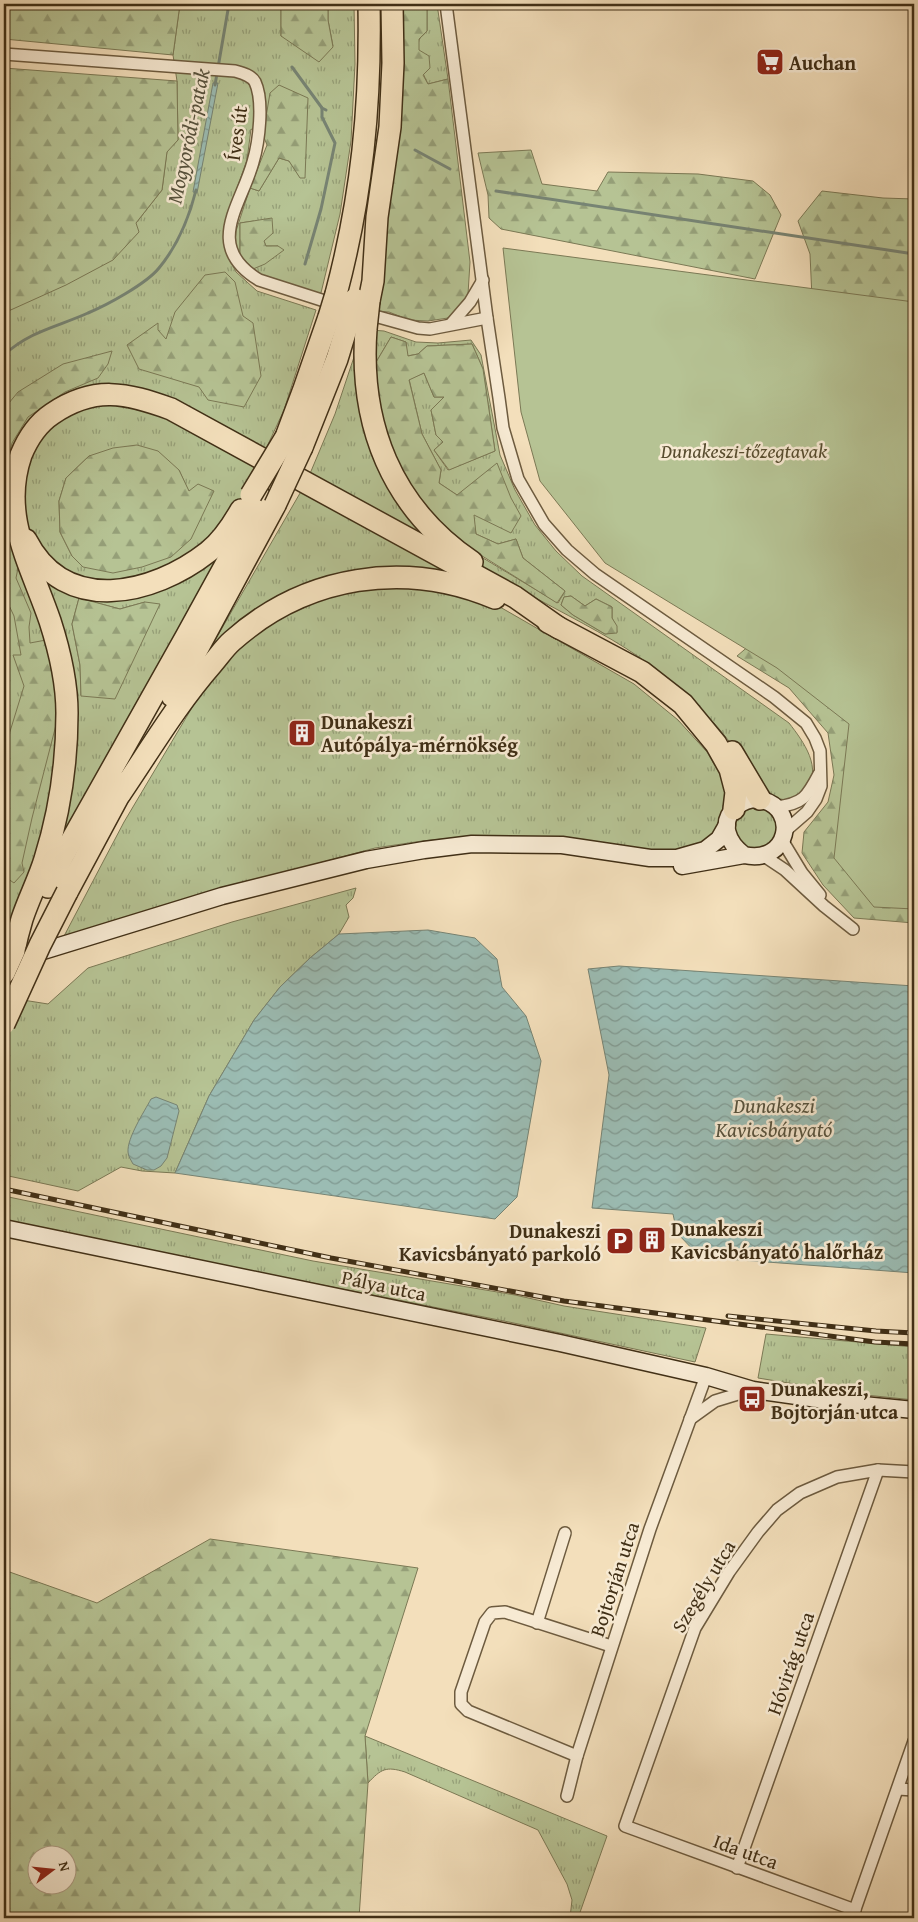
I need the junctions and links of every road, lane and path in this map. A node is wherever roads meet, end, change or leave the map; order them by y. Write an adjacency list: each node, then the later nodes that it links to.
1 (369, 4): 6 (highway)
2 (392, 4): 6 (highway)
3 (446, 4): 5 (street)
4 (4, 54): 9 (street, Íves út)
5 (483, 280): 7 (street); 9 (street)
6 (354, 298): 8 (highway, bridge); 8 (highway, bridge)
7 (487, 318): 9 (street); 13 (street)
8 (348, 323): 11 (highway, bridge); 12 (highway)
9 (451, 324)
10 (13, 494): 11 (highway); 12 (highway); 21 (highway)
11 (262, 499): 14 (highway); 21 (highway)
12 (559, 621): 14 (highway); 15 (highway); 16 (highway)
13 (821, 770): 15 (street); 17 (street)
14 (120, 794): 26 (highway, bridge)
15 (768, 803): 16 (main road); 17 (main road)
16 (730, 817): 18 (main road); 19 (main road)
17 (783, 836): 20 (main road); 22 (street)
18 (510, 845): 19 (main road); 24 (main road)
19 (744, 854): 20 (main road)
20 (764, 856): 22 (street)
21 (40, 891): 24 (highway)
22 (838, 917): 23 (street)
23 (853, 929)
24 (9, 957): 25 (highway, bridge)
25 (4, 973)
26 (4, 1024)
27 (4, 1228): 28 (main road, Pálya utca)
28 (706, 1376): 29 (main road, Pálya utca); 30 (street, Bojtorján utca)
29 (753, 1390): 31 (street, Pálya utca); 32 (main road, Pálya utca)
30 (697, 1397): 31 (street); 33 (street, Bojtorján utca)
31 (709, 1405): 33 (street, Pálya utca)
32 (914, 1410)
33 (690, 1419): 38 (street, Bojtorján utca)
34 (878, 1470): 35 (street, Szegély utca); 44 (street, Szegély utca); 45 (street, Hóvirág utca)
35 (914, 1472)
36 (565, 1533): 37 (street)
37 (537, 1623): 38 (street); 40 (street)
38 (611, 1646): 40 (street, Bojtorján utca)
39 (914, 1741): 41 (street)
40 (577, 1756): 43 (street, Bojtorján utca)
41 (898, 1789): 42 (street); 46 (street)
42 (914, 1790)
43 (567, 1796)
44 (625, 1826): 45 (street, Ida utca)
45 (738, 1868): 46 (street, Ida utca)
46 (853, 1914)

